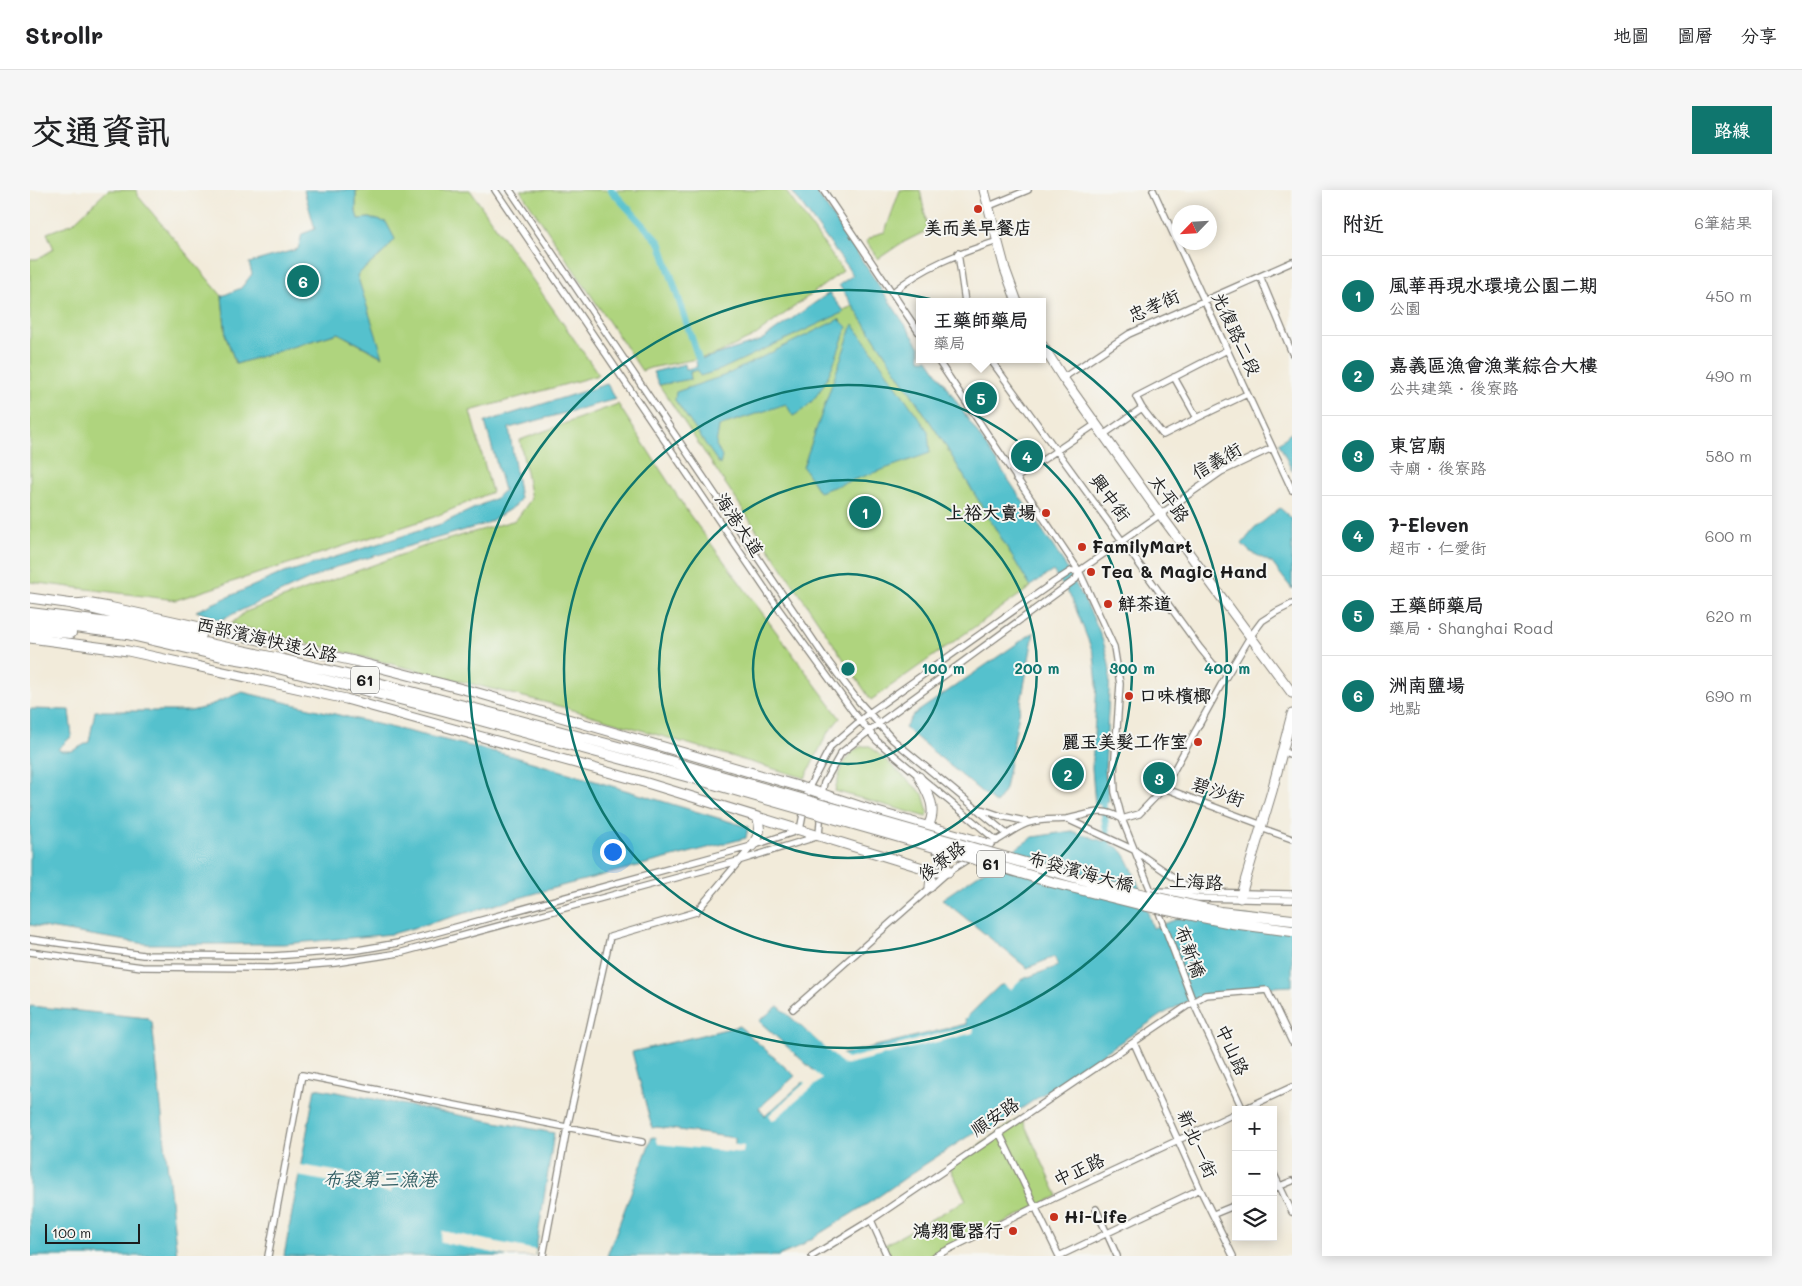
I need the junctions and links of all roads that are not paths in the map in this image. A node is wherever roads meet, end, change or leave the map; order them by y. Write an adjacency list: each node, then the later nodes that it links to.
1 (495, 190): 50 (street, 海港大道)
2 (510, 190): 48 (street, 海港大道)
3 (823, 190): 12 (street)
4 (984, 190): 7 (street)
5 (1028, 190): 7 (street)
6 (1153, 190): 15 (street, 光復路二段)
7 (988, 206): 8 (street)
8 (998, 241): 9 (street); 14 (street)
9 (958, 253): 12 (street); 13 (street)
10 (1292, 262): 11 (street, 忠孝街)
11 (1260, 276): 15 (street, 忠孝街); 19 (street)
12 (892, 293): 16 (street)
13 (964, 298)
14 (1016, 298)
15 (1204, 301): 17 (street, 光復路二段); 23 (street, 忠孝街)
16 (916, 328)
17 (1226, 350): 22 (street); 24 (street, 光復路二段)
18 (1046, 351): 23 (street, 太平路)
19 (1292, 353)
20 (940, 363): 31 (street, 布新橋)
21 (993, 363): 30 (street, 興中街)
22 (1174, 377): 25 (street); 26 (street)
23 (1063, 378): 27 (street, 太平路)
24 (1247, 394): 26 (street); 29 (street, 光復路二段)
25 (1142, 408): 26 (street); 28 (street)
26 (1197, 418)
27 (1096, 424): 28 (street, 太平路); 30 (street)
28 (1103, 435): 33 (street, 太平路)
29 (1272, 448): 32 (street, 光復路二段); 33 (street, 信義街)
30 (1056, 450): 31 (street); 34 (street, 興中街)
31 (1016, 478): 35 (street, 布新橋)
32 (1292, 490)
33 (1160, 514): 34 (street, 信義街); 42 (street, 太平路)
34 (1122, 540): 35 (street, 信義街); 46 (street, 興中街)
35 (1079, 571): 48 (street); 51 (street); 63 (street, 布新橋)
36 (30, 598): 37 (street)
37 (73, 604): 45 (highway); 58 (street)
38 (1292, 604): 42 (street)
39 (30, 612): 45 (highway, 西部濱海快速公路 / 61)
40 (30, 622): 44 (highway, 西部濱海快速公路 / 61)
41 (30, 630): 44 (highway)
42 (1250, 636): 46 (street); 47 (street, 太平路)
43 (30, 638): 61 (street)
44 (226, 657): 55 (highway, 西部濱海快速公路 / 61)
45 (280, 659): 55 (highway, 西部濱海快速公路 / 61)
46 (1227, 674): 57 (street)
47 (1292, 693)
48 (869, 713): 50 (street); 51 (street, 海港大道)
49 (1292, 714): 53 (street)
50 (860, 721): 52 (street, 海港大道); 58 (street)
51 (878, 724): 52 (street); 60 (street, 海港大道)
52 (868, 731): 56 (street, 海港大道); 59 (street)
53 (1282, 751): 54 (street); 67 (street)
54 (1292, 755)
55 (695, 774): 84 (highway, 布袋濱海大橋 / 61, bridge); 85 (highway, 布袋濱海大橋 / 61, bridge)
56 (919, 777): 66 (street); 72 (street, 海港大道)
57 (1164, 788): 63 (street); 67 (street, 碧沙街)
58 (808, 789): 59 (street); 68 (street)
59 (822, 794): 64 (street); 70 (street)
60 (972, 806): 65 (street); 69 (street, 海港大道)
61 (757, 817): 68 (street); 73 (street)
62 (1067, 819): 63 (street, 後寮路); 65 (street, 後寮路); 74 (street)
63 (1122, 819): 74 (street, 布新橋)
64 (910, 821): 66 (street); 77 (street)
65 (1031, 822): 69 (street, 後寮路)
66 (928, 826): 72 (street)
67 (1262, 826): 71 (street, 碧沙街); 82 (street)
68 (800, 830): 70 (street); 73 (street)
69 (1007, 834): 72 (street, 後寮路)
70 (819, 836): 75 (street); 76 (street)
71 (1292, 839)
72 (993, 843): 77 (street, 後寮路)
73 (752, 846): 75 (street); 86 (street)
74 (1134, 850): 79 (street, 布新橋); 80 (street)
75 (738, 861): 87 (street); 96 (street)
76 (925, 869): 77 (street); 78 (street)
77 (948, 872): 78 (street, 後寮路)
78 (930, 888): 89 (street, 後寮路)
79 (1150, 891): 80 (street, 上海路); 82 (street, 上海路); 88 (street, 布新橋)
80 (1195, 892): 82 (street, 上海路)
81 (1292, 894): 82 (street, 上海路)
82 (1241, 896): 83 (street, 上海路)
83 (1292, 900)
84 (1292, 920)
85 (1292, 931)
86 (30, 939)
87 (30, 952)
88 (1193, 1002): 90 (street, 順安路); 91 (street, 順安路); 93 (street, 中山路)
89 (793, 1008)
90 (1292, 1042)
91 (1134, 1043): 97 (street, 順安路); 98 (street, 新北一街)
92 (1292, 1087): 94 (street)
93 (1241, 1106)
94 (1252, 1106)
95 (1232, 1115): 98 (street, 中正路)
96 (567, 1128): 99 (street); 113 (street); 114 (street)
97 (999, 1132): 105 (street); 110 (street, 順安路)
98 (1179, 1139): 104 (street, 新北一街); 105 (street, 中正路)
99 (642, 1142)
100 (1277, 1180): 102 (street)
101 (1292, 1181): 102 (street)
102 (1280, 1186): 103 (street); 108 (street)
103 (1277, 1187)
104 (1200, 1189): 109 (street, 新北一街); 111 (street)
105 (1035, 1207): 118 (street, 中正路); 119 (street)
106 (1232, 1207): 109 (street)
107 (1096, 1209): 111 (street)
108 (1292, 1212)
109 (1214, 1214): 121 (street, 新北一街)
110 (871, 1220): 112 (street, 順安路); 117 (street)
111 (1106, 1234): 119 (street); 120 (street)
112 (824, 1248): 115 (street, 順安路); 116 (street)
113 (268, 1256)
114 (543, 1256)
115 (812, 1256)
116 (828, 1256)
117 (887, 1256)
118 (935, 1256)
119 (1059, 1256)
120 (1117, 1256)
121 (1233, 1256)

